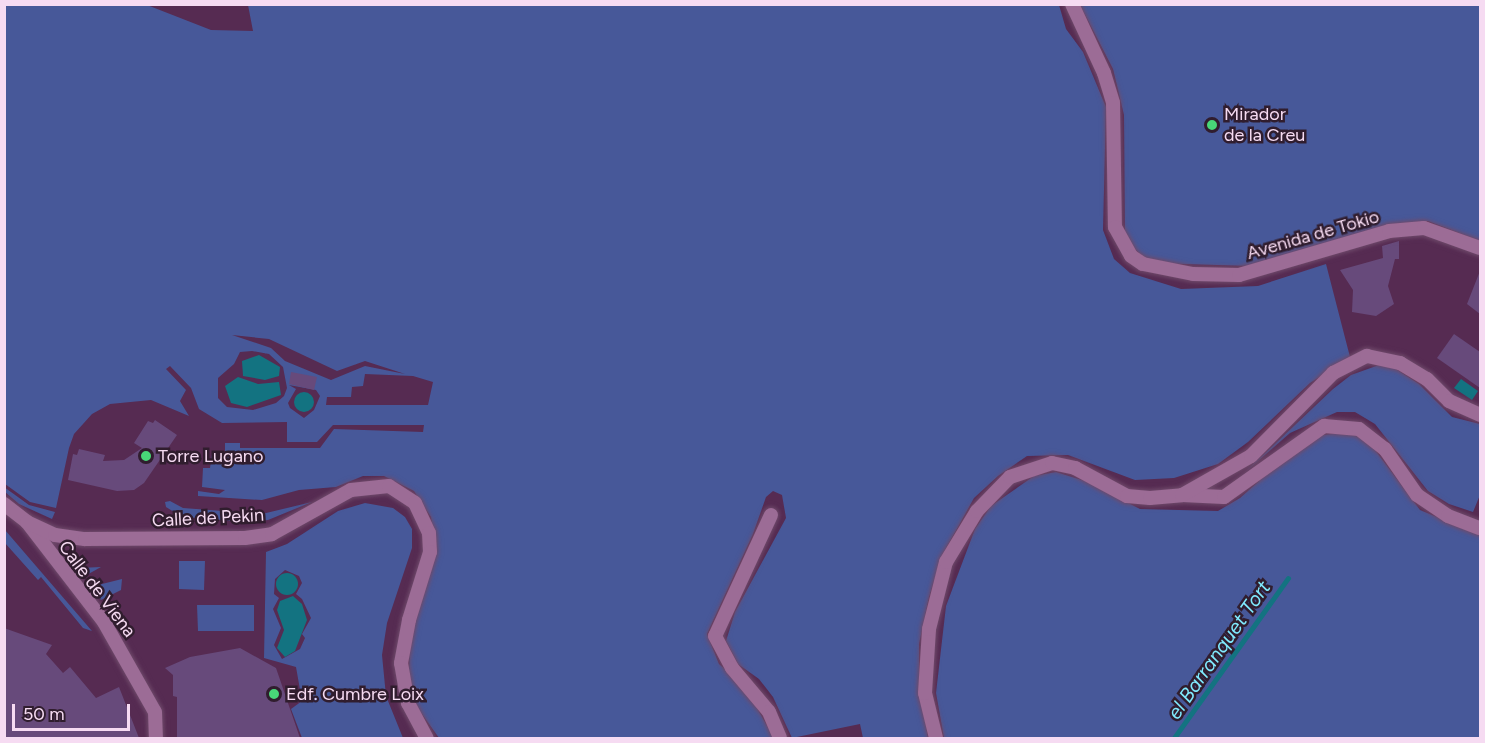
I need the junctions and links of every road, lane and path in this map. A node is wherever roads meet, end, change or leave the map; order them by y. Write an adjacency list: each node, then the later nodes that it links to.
1 (1072, 4): 2 (street, Avenida de Tokio)
2 (1480, 248)
3 (1480, 415): 4 (street)
4 (1182, 495): 8 (street); 12 (street)
5 (4, 504): 7 (street, Calle de Viena)
6 (771, 515): 11 (street)
7 (27, 522): 9 (street, Calle de Viena); 10 (street, Calle de Pekin)
8 (1480, 528)
9 (156, 738)
10 (427, 738)
11 (780, 738)
12 (936, 738)

